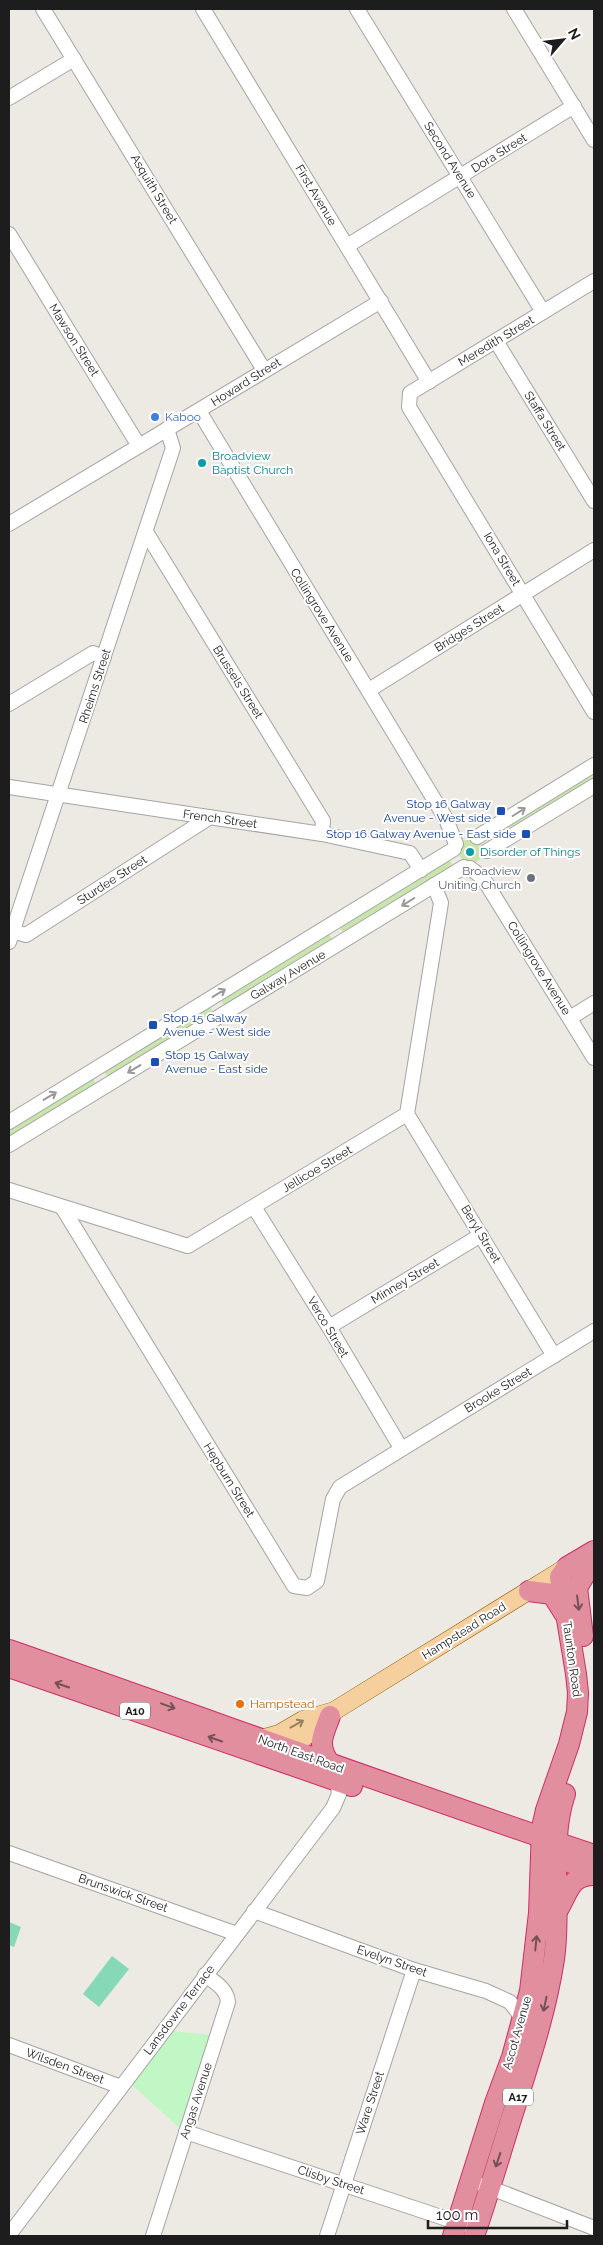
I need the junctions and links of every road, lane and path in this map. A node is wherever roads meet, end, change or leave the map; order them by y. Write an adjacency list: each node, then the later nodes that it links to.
1 (43, 9): 5 (street, Asquith Street)
2 (203, 9): 11 (street, First Avenue)
3 (357, 9): 9 (street, Second Avenue)
4 (514, 9): 7 (street)
5 (74, 59): 6 (street); 16 (street, Asquith Street)
6 (9, 98)
7 (574, 106): 8 (street); 9 (street, Dora Street)
8 (594, 140)
9 (460, 176): 11 (street, Dora Street); 14 (street, Second Avenue)
10 (9, 234): 21 (street, Mawson Street)
11 (347, 246): 13 (street, First Avenue)
12 (594, 281): 14 (street, Meredith Street)
13 (381, 301): 16 (street, Howard Street); 17 (street, First Avenue)
14 (543, 312): 15 (street, Meredith Street)
15 (496, 341): 17 (street, Meredith Street); 22 (street, Staffa Street)
16 (264, 370): 19 (street, Howard Street)
17 (429, 382): 18 (street, Meredith Street)
18 (409, 407): 26 (street, Iona Street)
19 (198, 411): 20 (street, Howard Street); 28 (street, Collingrove Avenue)
20 (167, 429): 21 (street, Howard Street); 24 (street, Rheims Street)
21 (139, 446): 23 (street, Howard Street)
22 (594, 501)
23 (10, 522)
24 (146, 532): 27 (street, Rheims Street); 36 (street, Brussels Street)
25 (594, 550): 26 (street, Bridges Street)
26 (523, 594): 28 (street, Bridges Street); 30 (street, Iona Street)
27 (104, 657): 29 (street); 34 (street, Rheims Street)
28 (369, 690): 38 (street, Collingrove Avenue)
29 (9, 704)
30 (594, 712)
31 (594, 765): 37 (street, one-way to 31)
32 (594, 786): 39 (street, Galway Avenue)
33 (9, 787): 34 (street, French Street)
34 (59, 796): 35 (street, French Street); 42 (street, Rheims Street)
35 (210, 817): 36 (street, French Street); 42 (street, Sturdee Street)
36 (322, 834): 40 (street, French Street)
37 (477, 837): 38 (street); 39 (street)
38 (458, 844): 39 (street, Collingrove Avenue); 40 (street, Galway Avenue)
39 (476, 862): 41 (street, Galway Avenue); 44 (street, Collingrove Avenue)
40 (420, 870): 47 (street, Galway Avenue, one-way to 40)
41 (434, 886): 46 (street); 48 (street, Galway Avenue, one-way to 48)
42 (10, 937)
43 (594, 1003): 44 (street)
44 (570, 1018): 45 (street, Collingrove Avenue)
45 (594, 1058)
46 (407, 1114): 50 (street, Jellicoe Street); 52 (street, Beryl Street)
47 (9, 1122)
48 (9, 1145)
49 (9, 1190): 51 (street, Jellicoe Street)
50 (254, 1207): 51 (street, Jellicoe Street); 53 (street, Verco Street)
51 (62, 1208): 56 (street, Hepburn Street)
52 (481, 1235): 53 (street, Minney Street); 55 (street, Beryl Street)
53 (329, 1328): 56 (street, Verco Street)
54 (594, 1331): 55 (street, Brooke Street)
55 (554, 1356): 56 (street, Brooke Street)
56 (401, 1448)
57 (594, 1551): 59 (highway, Hampstead Road)
58 (594, 1559): 68 (highway, Taunton Road / A17, one-way to 68)
59 (567, 1567): 60 (main road, Hampstead Road); 61 (highway, Taunton Road / A17)
60 (529, 1591): 61 (highway); 64 (main road, Hampstead Road)
61 (566, 1616): 68 (highway, Taunton Road / A17)
62 (9, 1650): 65 (highway, North East Road / A10, one-way to 65)
63 (9, 1667): 65 (highway, North East Road / A10, one-way to 63)
64 (332, 1713): 65 (main road, Hampstead Road, one-way to 64); 66 (main road, Hampstead Road); 67 (highway)
65 (261, 1747): 66 (highway); 67 (highway, North East Road / A10)
66 (287, 1747): 67 (highway, North East Road / A10)
67 (333, 1772): 68 (highway, North East Road / A10); 74 (street, Lansdowne Terrace)
68 (549, 1848): 70 (highway, North East Road / A10); 71 (highway, North East Road / A10); 73 (highway, Ascot Avenue / A17); 78 (highway, Ascot Avenue / A17, one-way to 68)
69 (9, 1853): 75 (street, Brunswick Street)
70 (594, 1856)
71 (594, 1871)
72 (594, 1875): 73 (highway)
73 (557, 1911): 84 (highway, Ascot Avenue / A17, one-way to 84)
74 (254, 1912): 75 (street, Lansdowne Terrace); 76 (street, Evelyn Street)
75 (237, 1934): 77 (street, Lansdowne Terrace)
76 (414, 1970): 78 (street, Evelyn Street); 83 (street, Ware Street)
77 (205, 1975): 80 (street, Lansdowne Terrace); 81 (street, Angas Avenue)
78 (523, 2018): 82 (highway, Ascot Avenue / A17)
79 (9, 2045): 80 (street, Wilsden Street)
80 (121, 2087): 87 (street, Lansdowne Terrace)
81 (186, 2132): 83 (street, Clisby Street); 89 (street, Angas Avenue)
82 (470, 2180): 84 (street); 86 (highway, Ascot Avenue / A17)
83 (344, 2184): 86 (street, Clisby Street); 90 (street, Ware Street)
84 (490, 2187): 85 (street); 88 (highway, Ascot Avenue / A17)
85 (594, 2228)
86 (455, 2229): 88 (street, Clisby Street)
87 (9, 2233)
88 (475, 2233)
89 (153, 2236)
90 (327, 2236)

